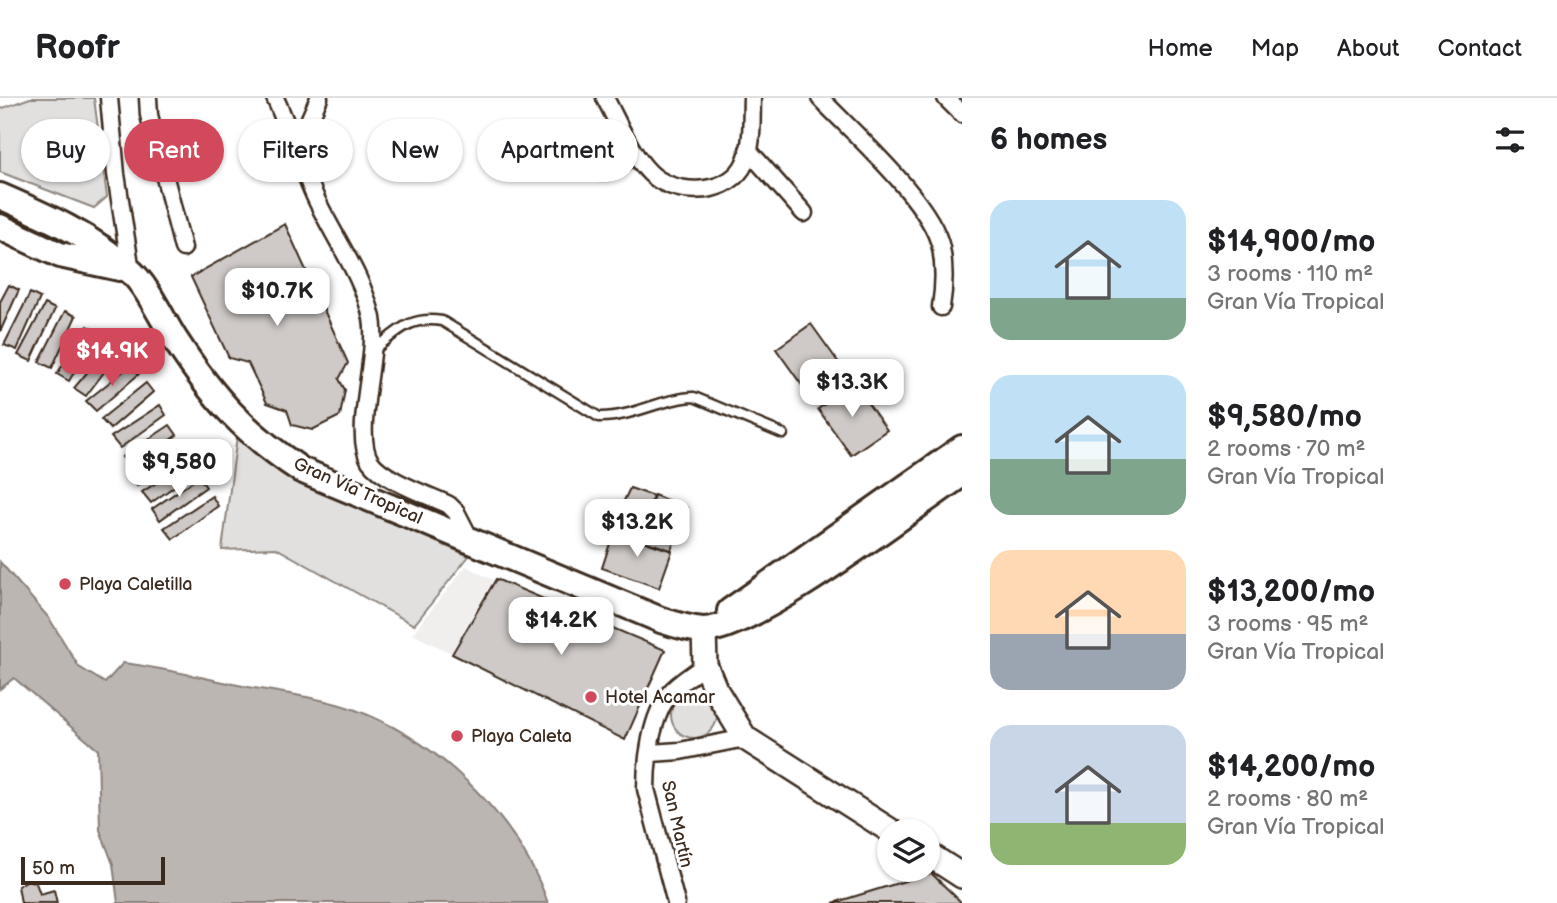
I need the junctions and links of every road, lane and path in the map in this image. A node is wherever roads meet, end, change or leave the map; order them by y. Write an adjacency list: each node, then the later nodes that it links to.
1 (109, 98): 20 (street, Gran Vía Tropical)
2 (148, 98): 19 (street)
3 (275, 98): 10 (street)
4 (319, 98): 11 (street)
5 (605, 98): 12 (street)
6 (752, 98): 13 (street)
7 (820, 98): 21 (street)
8 (946, 98): 9 (street)
9 (962, 114)
10 (284, 119)
11 (310, 119)
12 (616, 119)
13 (748, 150): 14 (street); 17 (street)
14 (638, 158)
15 (309, 182): 22 (street)
16 (0, 196): 20 (main road)
17 (804, 213)
18 (0, 227): 20 (main road)
19 (183, 248)
20 (131, 271): 26 (main road, Gran Vía Tropical)
21 (941, 307)
22 (374, 350): 23 (lane); 26 (street)
23 (783, 434)
24 (962, 448): 27 (main road)
25 (962, 474): 27 (main road)
26 (471, 541): 27 (main road, Gran Vía Tropical)
27 (704, 630): 28 (street)
28 (705, 665): 29 (street); 30 (street, San Martín)
29 (745, 738): 30 (street); 31 (street)
30 (651, 753): 34 (street, San Martín)
31 (877, 822)
32 (940, 862): 33 (street)
33 (962, 876)
34 (676, 903)

